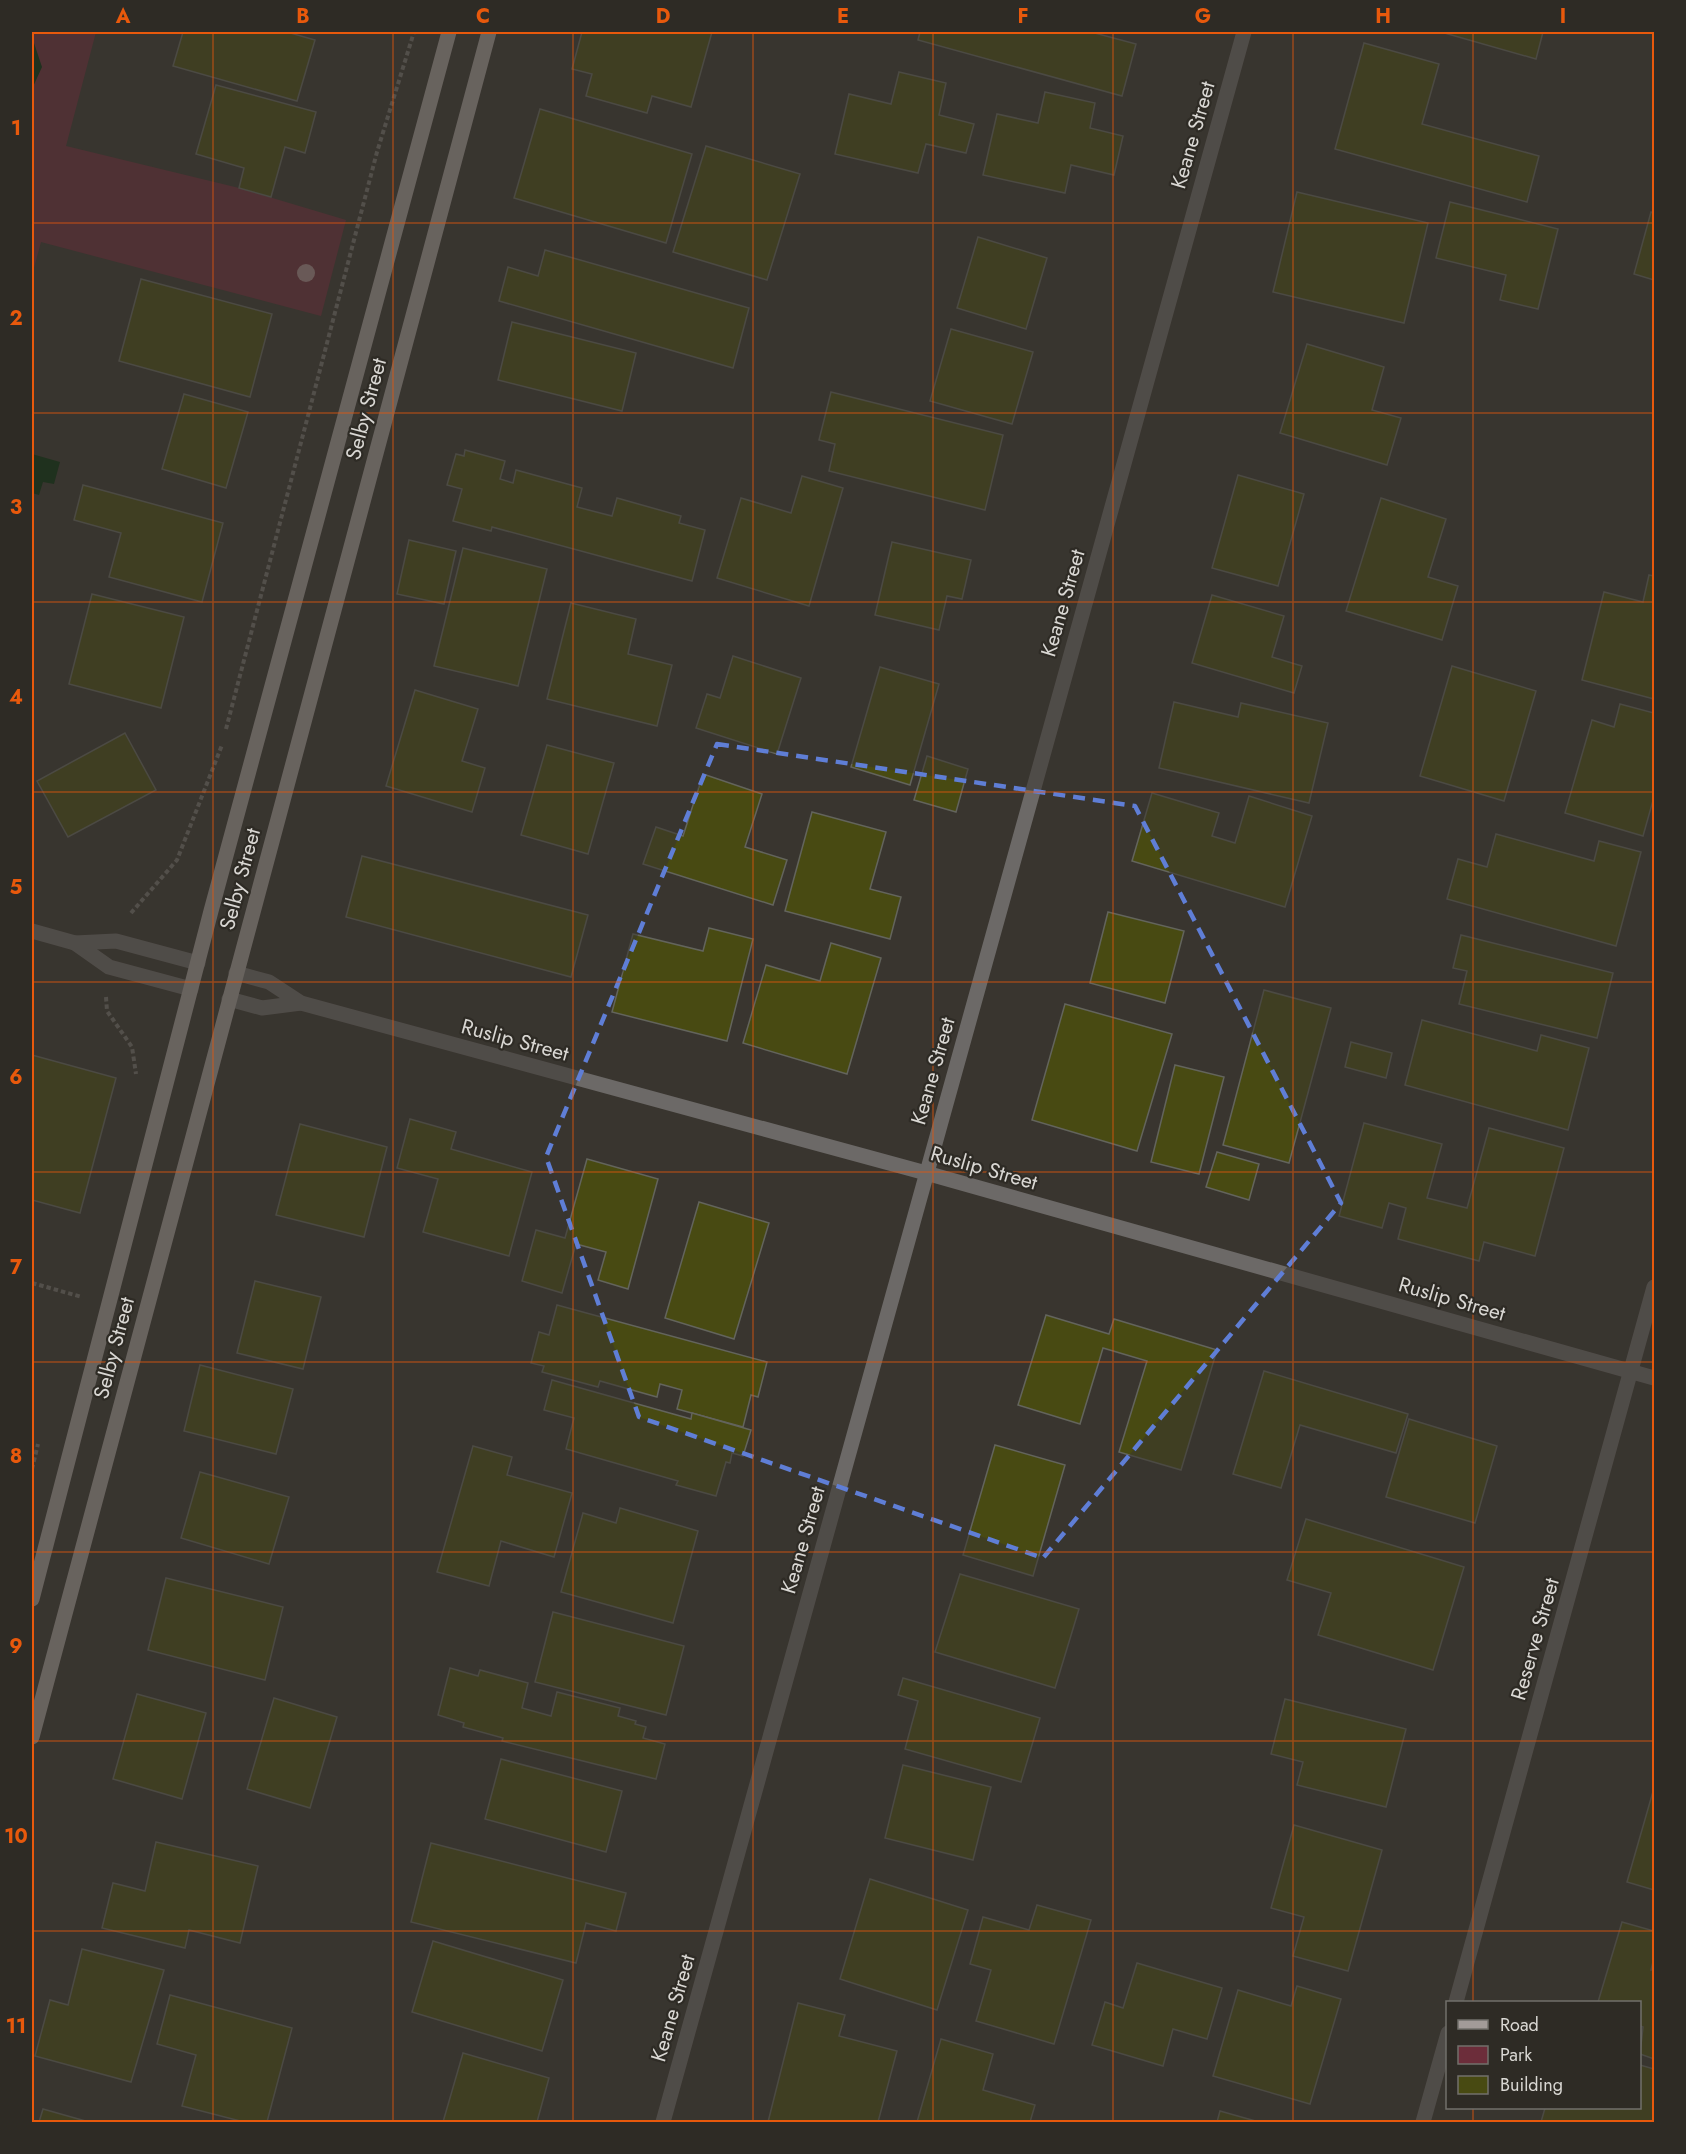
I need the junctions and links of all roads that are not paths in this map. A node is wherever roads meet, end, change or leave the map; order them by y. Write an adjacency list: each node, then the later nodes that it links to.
1 (449, 32): 6 (main road, Selby Street)
2 (489, 32): 7 (main road, Selby Street)
3 (1244, 32): 11 (street, Keane Street)
4 (32, 931): 5 (street)
5 (75, 943): 6 (street); 8 (street)
6 (198, 963): 8 (main road, Selby Street)
7 (236, 973): 9 (main road, Selby Street); 10 (street, Ruslip Street)
8 (191, 989): 15 (main road, Selby Street)
9 (230, 999): 10 (street, Ruslip Street); 16 (main road, Selby Street)
10 (301, 1004): 11 (street, Ruslip Street)
11 (926, 1173): 13 (street, Ruslip Street); 19 (street, Keane Street)
12 (1654, 1287): 13 (street, Reserve Street)
13 (1631, 1372): 14 (street, Ruslip Street); 17 (street, Reserve Street)
14 (1654, 1378)
15 (32, 1599)
16 (32, 1737)
17 (1456, 2001)
18 (1446, 2040): 20 (street)
19 (663, 2122)
20 (1423, 2122)

